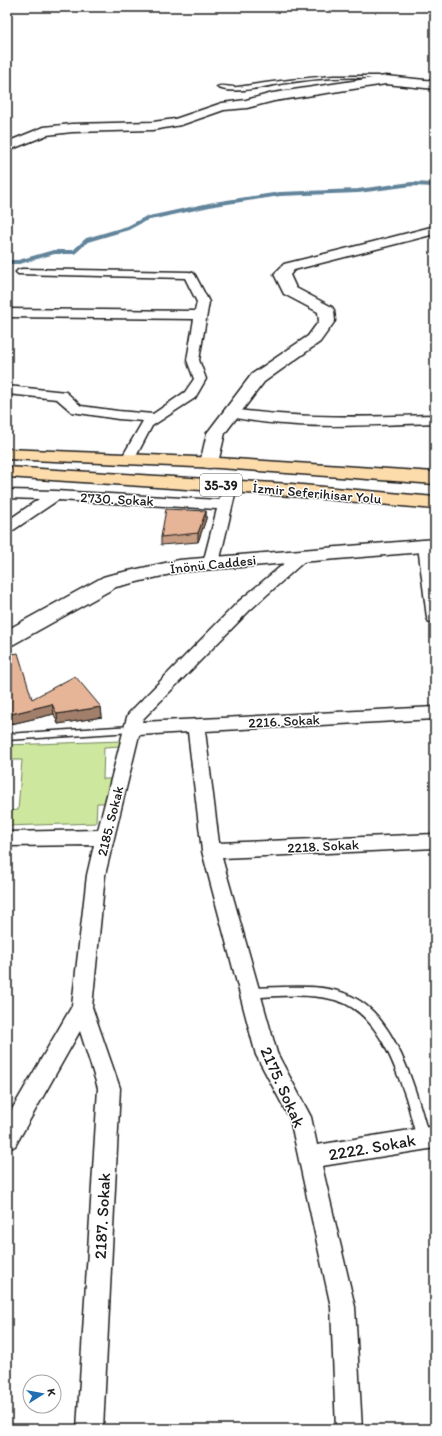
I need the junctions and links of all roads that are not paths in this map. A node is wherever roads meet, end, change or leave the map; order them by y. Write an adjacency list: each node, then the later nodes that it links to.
1 (386, 80): 2 (street); 3 (lane); 4 (street)
2 (435, 85)
3 (219, 87)
4 (7, 147)
5 (435, 230): 10 (street)
6 (22, 272): 8 (street)
7 (7, 312): 8 (street)
8 (200, 315): 11 (street)
9 (7, 390): 11 (street)
10 (232, 413): 12 (street); 15 (street)
11 (157, 418): 14 (street)
12 (435, 419)
13 (7, 454): 14 (main road, İzmir Seferihisar Yolu / 35-39)
14 (128, 459): 15 (main road, İzmir Seferihisar Yolu / 35-39)
15 (209, 463): 17 (main road, İzmir Seferihisar Yolu / 35-39)
16 (7, 472): 18 (main road, İzmir Seferihisar Yolu / 35-39)
17 (435, 478)
18 (230, 486): 21 (main road, İzmir Seferihisar Yolu / 35-39); 22 (street)
19 (7, 494): 20 (street, 2730. Sokak)
20 (55, 495): 22 (street, 2730. Sokak); 23 (street)
21 (435, 503)
22 (226, 505): 26 (street)
23 (7, 528)
24 (430, 545): 25 (street, İnönü Caddesi); 27 (street)
25 (303, 555): 26 (street, İnönü Caddesi); 31 (street, 2185. Sokak)
26 (211, 563): 28 (street, İnönü Caddesi)
27 (435, 618)
28 (7, 639)
29 (435, 713): 30 (street, 2216. Sokak)
30 (196, 725): 31 (street, 2216. Sokak); 36 (street, 2175. Sokak)
31 (132, 730): 32 (lane); 33 (street, 2185. Sokak)
32 (7, 737)
33 (106, 837): 34 (street); 38 (street, 2185. Sokak)
34 (7, 839)
35 (435, 841): 36 (street, 2218. Sokak)
36 (211, 851): 37 (street, 2175. Sokak)
37 (250, 993): 39 (lane); 41 (street, 2175. Sokak)
38 (82, 1007): 40 (street, 2185. Sokak); 42 (street, 2187. Sokak)
39 (429, 1138): 41 (street, 2222. Sokak)
40 (7, 1139)
41 (309, 1157): 43 (street, 2175. Sokak)
42 (90, 1429)
43 (348, 1429)

